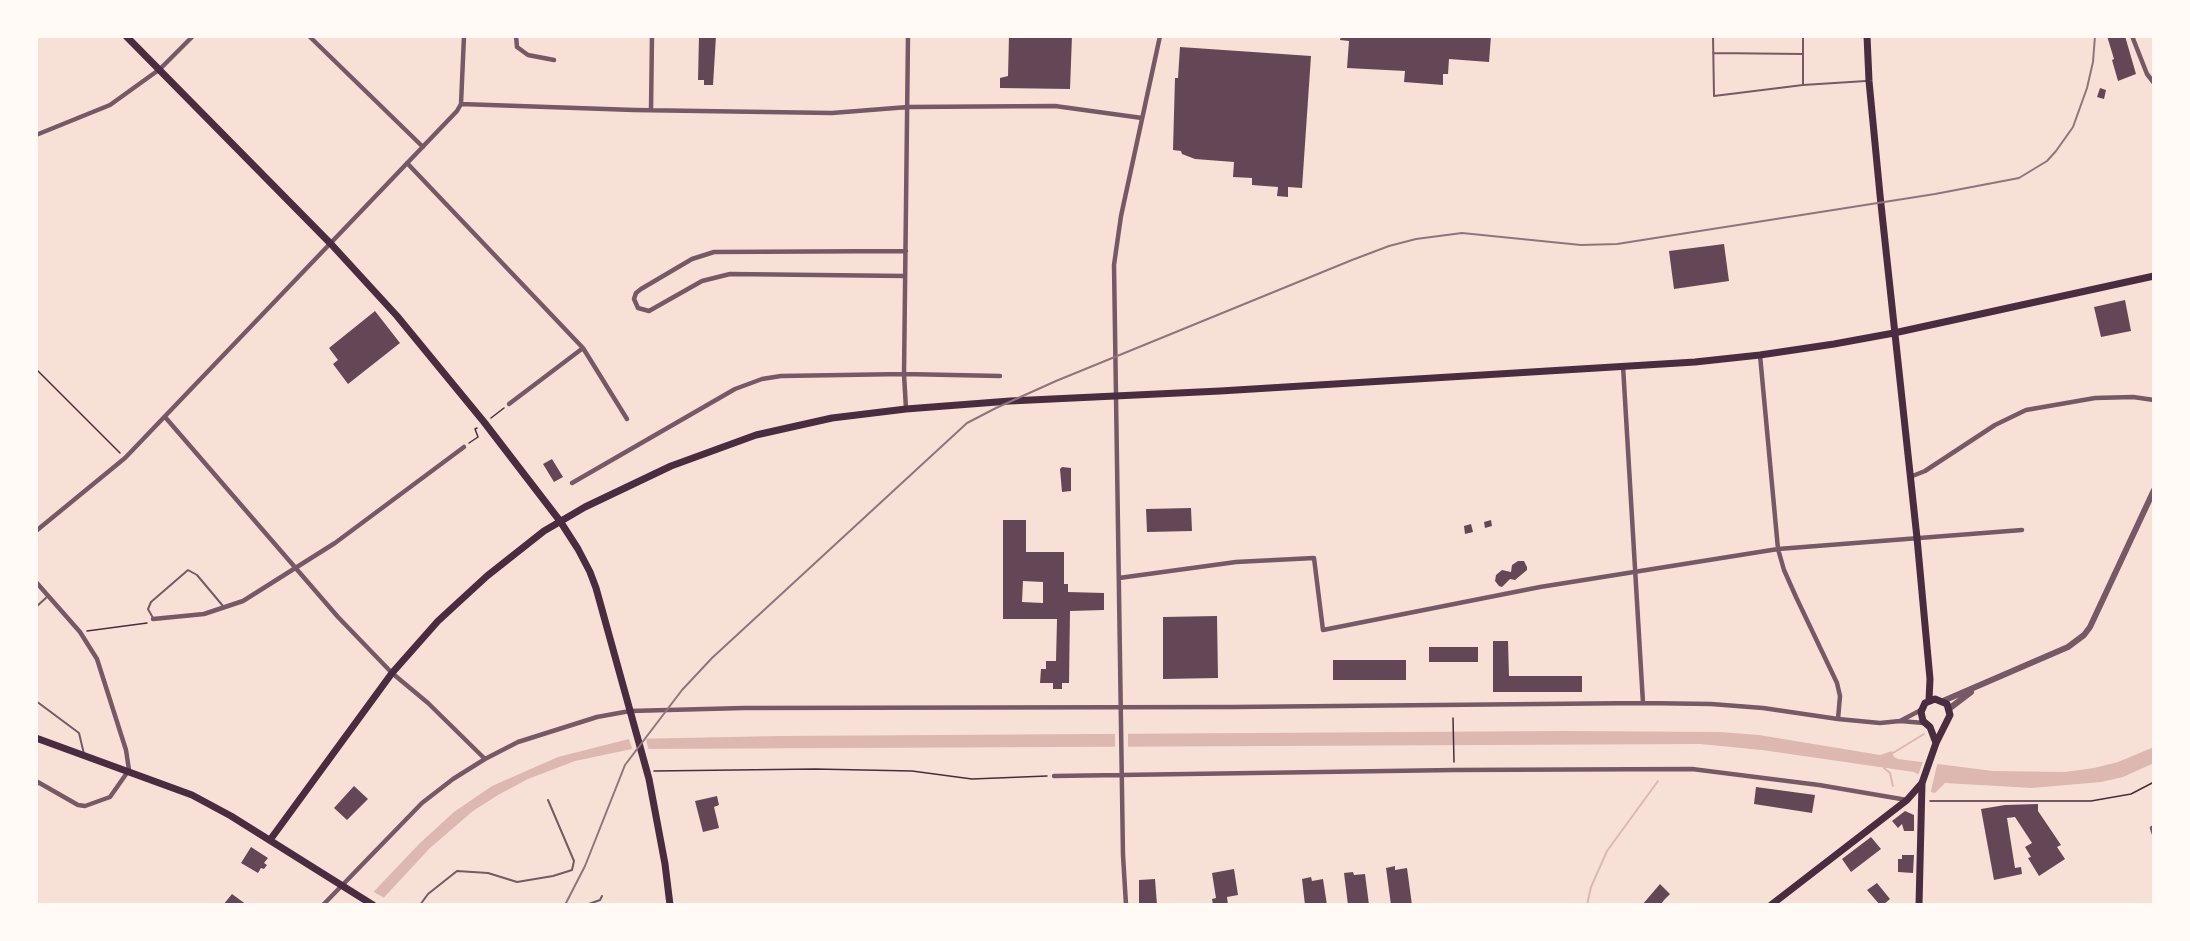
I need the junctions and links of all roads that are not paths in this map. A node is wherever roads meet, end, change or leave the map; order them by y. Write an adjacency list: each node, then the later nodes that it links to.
1 (126, 36): 16 (main road)
2 (194, 36): 16 (street)
3 (309, 36): 25 (street)
4 (464, 36): 20 (street)
5 (516, 36): 15 (street)
6 (652, 36): 22 (street)
7 (908, 36): 21 (street)
8 (1160, 36): 23 (street)
9 (1713, 36): 13 (lane)
10 (1803, 36): 14 (lane)
11 (1867, 36): 17 (main road)
12 (2132, 36): 18 (street)
13 (1713, 53): 14 (lane); 19 (lane)
14 (1803, 54): 19 (lane)
15 (554, 60)
16 (160, 69): 24 (street); 27 (main road)
17 (1869, 81): 19 (lane); 31 (main road)
18 (2154, 83)
19 (1803, 85)
20 (461, 104): 22 (street); 25 (street)
21 (908, 107): 22 (street); 23 (street); 28 (street)
22 (651, 110)
23 (1142, 118): 37 (street)
24 (36, 135)
25 (423, 147): 26 (street)
26 (407, 163): 27 (street); 32 (street)
27 (331, 244): 41 (street); 47 (main road)
28 (906, 251): 29 (street); 29 (street)
29 (905, 276): 35 (street)
30 (2154, 276): 31 (main road)
31 (1894, 333): 33 (main road); 44 (main road)
32 (583, 348): 39 (street); 42 (street)
33 (1760, 355): 34 (main road); 51 (street)
34 (1623, 366): 37 (main road); 53 (street)
35 (904, 374): 36 (street); 40 (street); 45 (street)
36 (1000, 375)
37 (1116, 396): 40 (main road); 54 (street)
38 (2154, 400): 44 (street)
39 (509, 404)
40 (906, 409): 47 (main road)
41 (165, 417): 49 (street); 52 (street)
42 (627, 419)
43 (464, 447): 52 (street)
44 (1910, 477): 50 (main road)
45 (572, 483)
46 (2154, 490): 62 (street)
47 (560, 521): 60 (main road); 70 (main road)
48 (2022, 530): 50 (street)
49 (36, 531)
50 (1917, 538): 51 (street); 61 (main road)
51 (1778, 549): 53 (street); 71 (street)
52 (296, 569): 58 (street); 60 (street)
53 (1635, 572): 54 (street); 66 (street)
54 (1119, 578): 67 (street)
55 (36, 582): 56 (street)
56 (48, 596): 57 (lane); 79 (street)
57 (36, 607)
58 (224, 609): 59 (street); 59 (lane)
59 (153, 619)
60 (392, 673): 78 (street); 88 (main road)
61 (1930, 679): 63 (main road); 64 (main road)
62 (1976, 688): 64 (street); 68 (street)
63 (1929, 700): 64 (main road); 69 (main road)
64 (1941, 700): 68 (main road)
65 (36, 701): 77 (lane)
66 (1643, 703): 67 (street); 71 (street)
67 (1121, 706): 70 (street); 80 (street)
68 (1950, 708): 74 (main road)
69 (1922, 710): 72 (street); 73 (main road)
70 (630, 711): 78 (street); 95 (main road)
71 (1838, 719): 72 (street)
72 (1900, 721): 73 (street)
73 (1928, 725): 74 (main road); 76 (main road)
74 (1944, 725): 76 (main road)
75 (36, 738): 77 (main road)
76 (1936, 743): 83 (main road)
77 (85, 755): 79 (main road)
78 (485, 759): 89 (street)
79 (129, 770): 82 (street); 88 (main road)
80 (1122, 774): 81 (street); 85 (street); 96 (street)
81 (1054, 776)
82 (36, 781)
83 (1919, 797): 85 (main road); 98 (main road)
84 (549, 800): 93 (lane)
85 (1907, 800): 97 (main road)
86 (2154, 827): 87 (street)
87 (2154, 834)
88 (270, 840): 89 (main road)
89 (342, 885): 91 (street); 92 (main road)
90 (603, 896): 94 (lane)
91 (323, 905)
92 (373, 905)
93 (420, 905)
94 (586, 905)
95 (670, 905)
96 (1126, 905)
97 (1771, 905)
98 (1919, 905)

